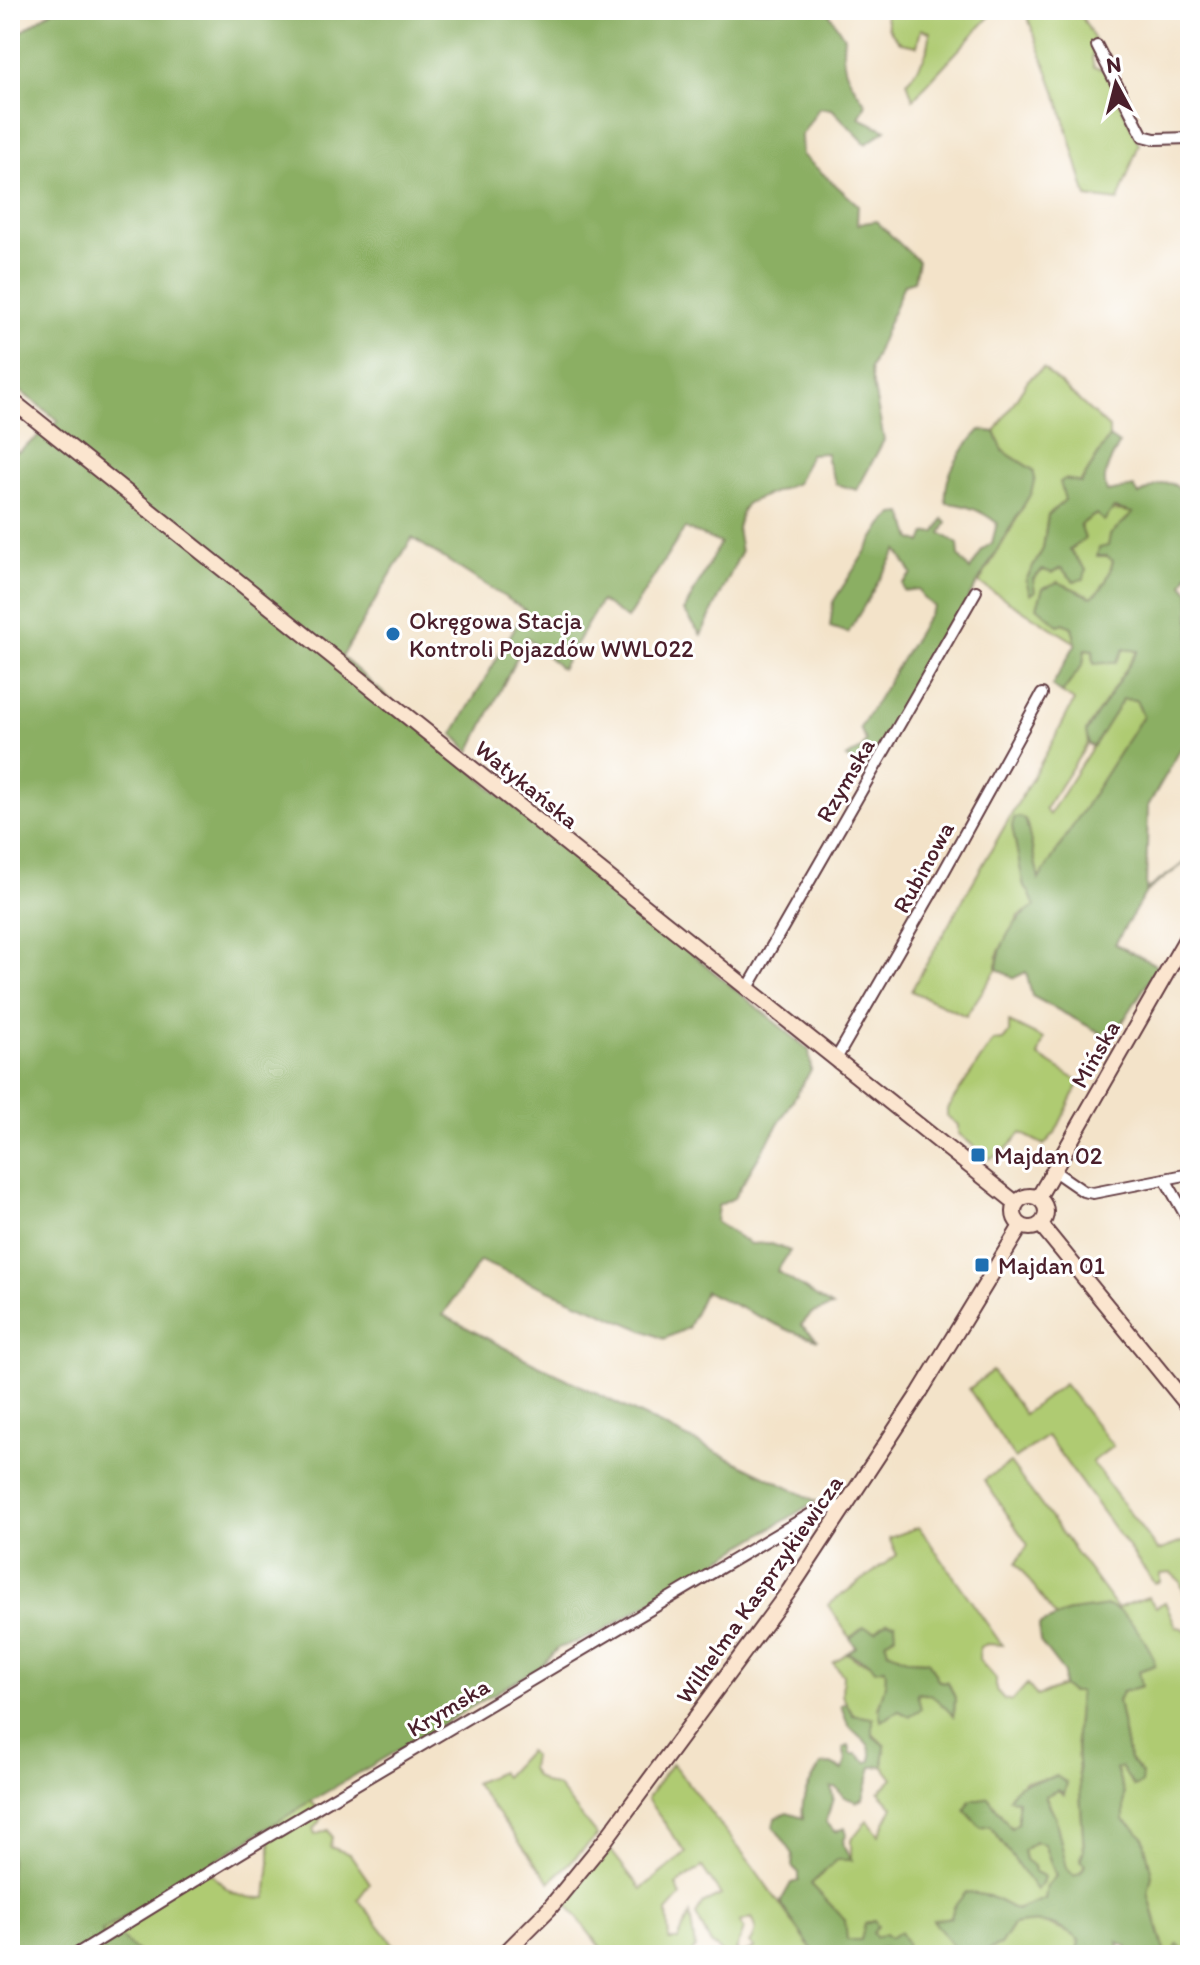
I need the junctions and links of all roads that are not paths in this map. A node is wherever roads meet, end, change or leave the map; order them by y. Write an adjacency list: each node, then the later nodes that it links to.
1 (1097, 46): 2 (street)
2 (1190, 138)
3 (10, 399): 7 (street, Watykańska)
4 (976, 591): 7 (street, Rzymska)
5 (1042, 694): 8 (street, Rubinowa)
6 (1190, 932): 9 (street, Mińska)
7 (748, 988): 8 (street, Watykańska)
8 (836, 1059): 13 (street, Watykańska)
9 (1054, 1171): 11 (street); 12 (street, Mińska)
10 (1190, 1174): 11 (street)
11 (1165, 1179): 14 (street)
12 (1038, 1198): 13 (street); 15 (street)
13 (1016, 1203): 16 (street)
14 (1190, 1223)
15 (1041, 1225): 16 (street); 17 (street)
16 (1021, 1226): 18 (street, Wilhelma Kasprzykiewicza)
17 (1190, 1408)
18 (846, 1505): 19 (street, Krymska); 20 (street, Wilhelma Kasprzykiewicza)
19 (75, 1955)
20 (503, 1955)

